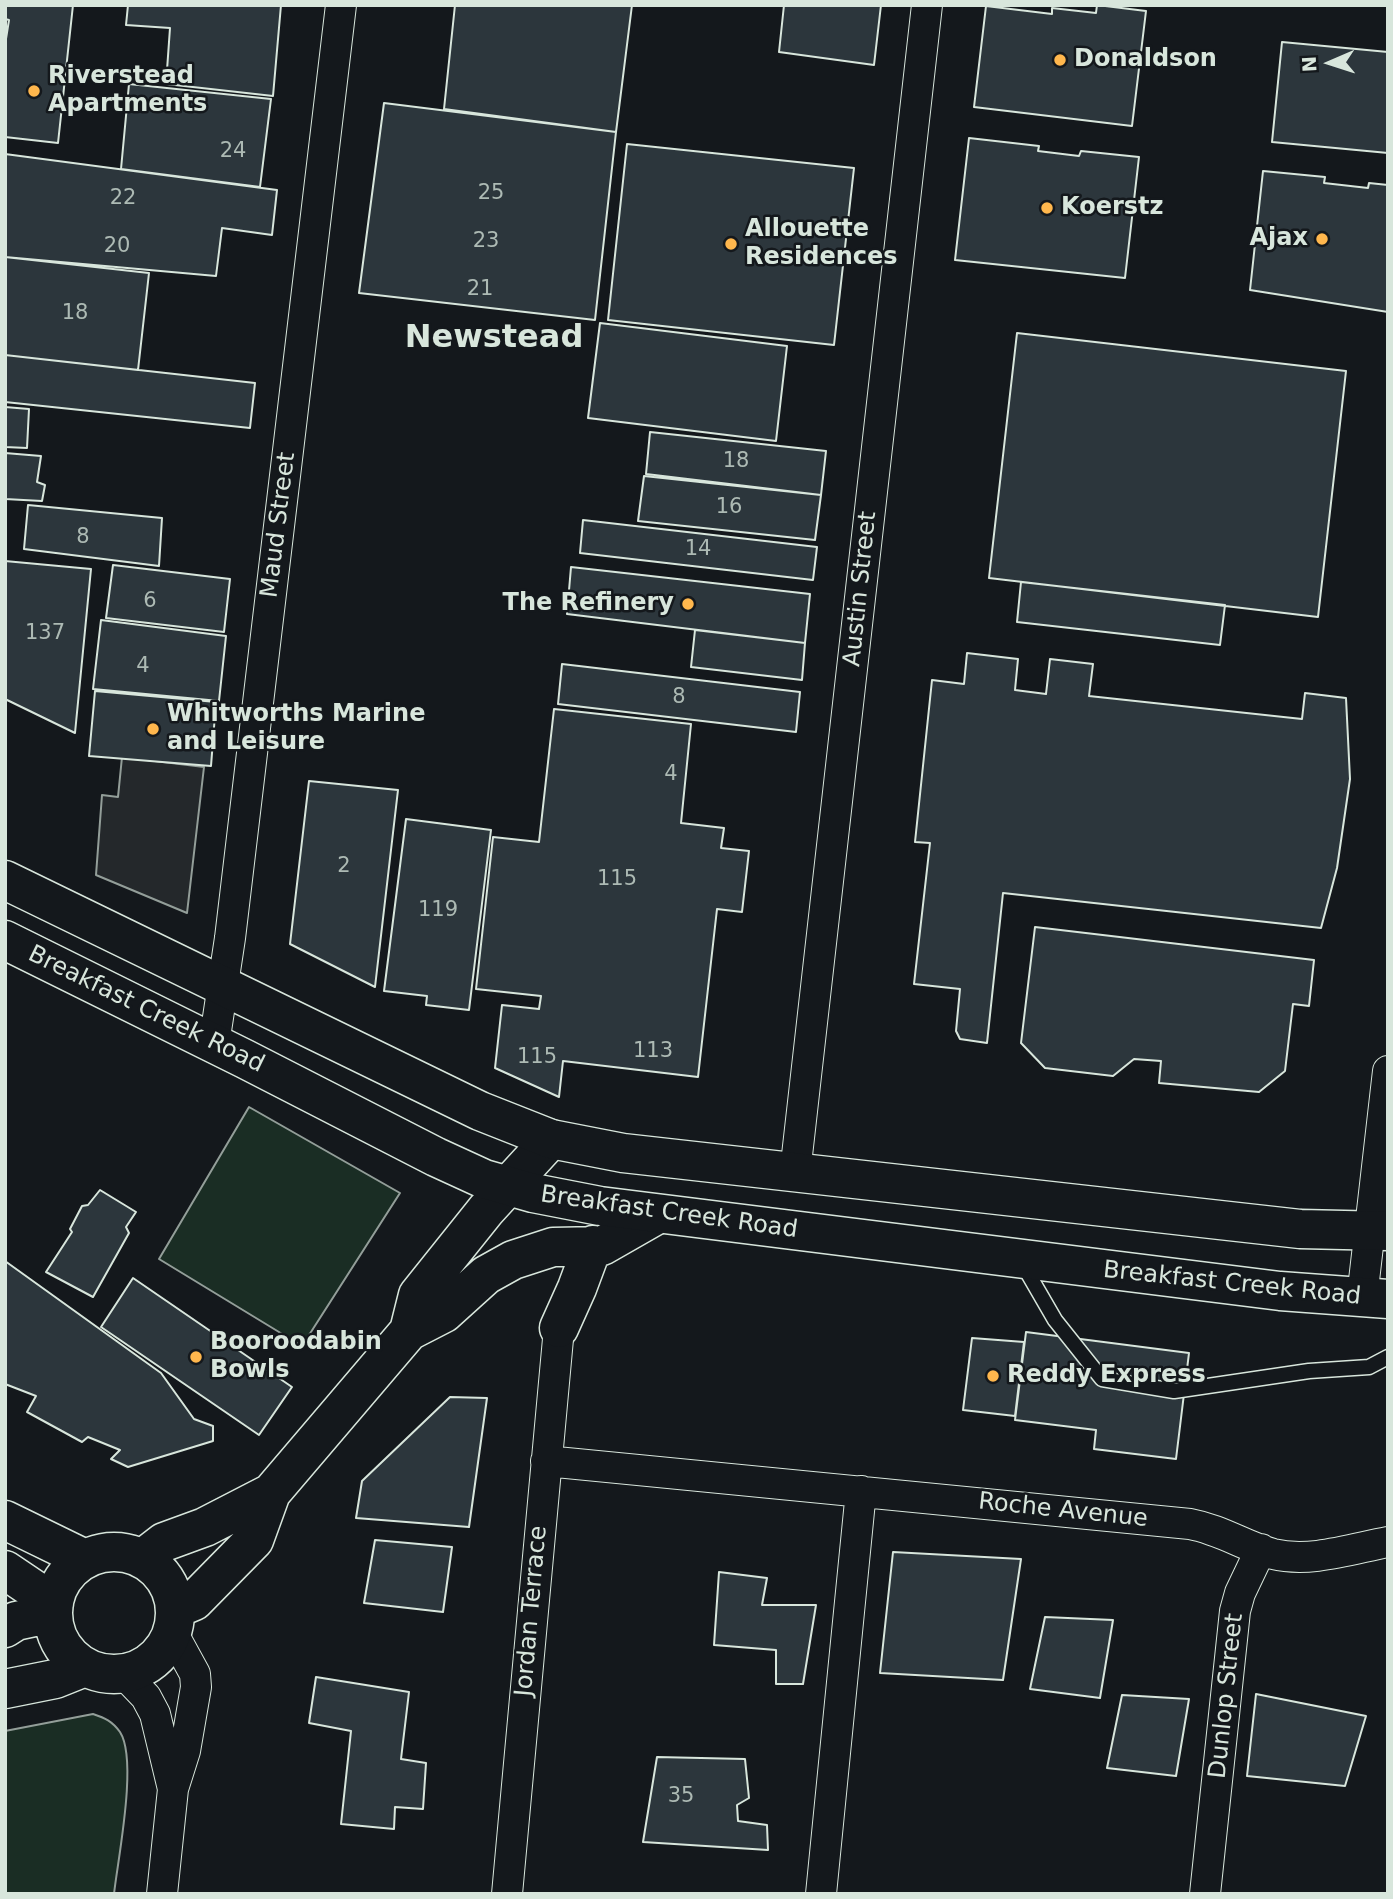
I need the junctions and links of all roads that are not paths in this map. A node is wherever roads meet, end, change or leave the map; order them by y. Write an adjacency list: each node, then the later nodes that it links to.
1 (341, 5): 5 (street, Maud Street)
2 (927, 5): 9 (street, Austin Street)
3 (5, 880): 5 (main road)
4 (5, 940): 6 (main road, Breakfast Creek Road)
5 (224, 986): 6 (street, Maud Street); 8 (main road)
6 (214, 1044): 10 (main road, Breakfast Creek Road)
7 (1388, 1071): 12 (street)
8 (551, 1139): 9 (main road); 10 (main road)
9 (795, 1174): 12 (main road)
10 (507, 1186): 11 (main road, Breakfast Creek Road); 17 (main road)
11 (658, 1214): 13 (main road); 14 (main road, Breakfast Creek Road)
12 (1378, 1231): 15 (street)
13 (593, 1245): 16 (main road); 17 (main road)
14 (1020, 1260): 15 (main road, Breakfast Creek Road); 18 (lane)
15 (1375, 1299)
16 (559, 1328): 19 (street, Jordan Terrace)
17 (409, 1331): 21 (main road)
18 (1388, 1357)
19 (546, 1461): 20 (street, Roche Avenue); 36 (street, Jordan Terrace)
20 (861, 1491): 24 (street, Roche Avenue); 37 (street)
21 (271, 1493): 26 (main road); 29 (main road)
22 (5, 1520): 25 (main road)
23 (1388, 1542): 24 (street)
24 (1261, 1549): 38 (street, Dunlop Street)
25 (85, 1559): 26 (main road); 28 (main road)
26 (142, 1559): 29 (main road)
27 (5, 1570): 28 (main road)
28 (53, 1608): 30 (main road); 31 (main road)
29 (173, 1620): 32 (main road); 34 (street)
30 (5, 1628)
31 (85, 1667): 32 (main road); 33 (main road)
32 (124, 1674): 34 (street)
33 (5, 1689)
34 (173, 1789): 35 (street)
35 (162, 1894)
36 (507, 1894)
37 (821, 1894)
38 (1205, 1894)

